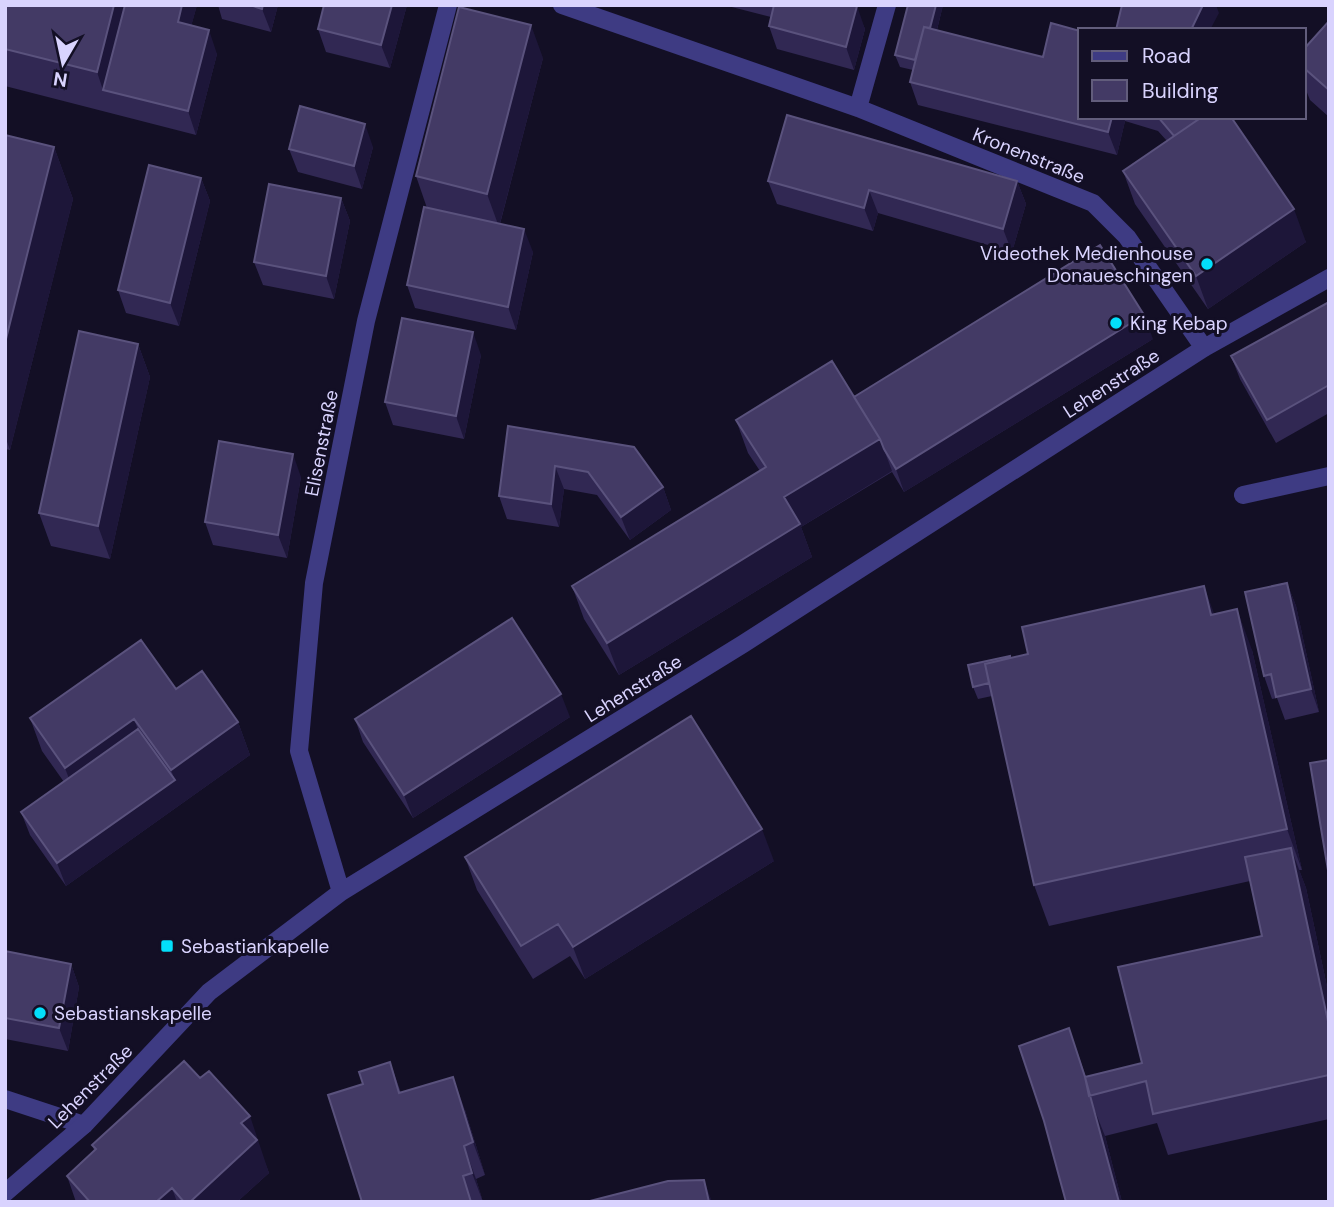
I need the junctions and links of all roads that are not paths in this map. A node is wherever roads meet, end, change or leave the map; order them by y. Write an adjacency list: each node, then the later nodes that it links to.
1 (448, 5): 9 (street, Elisenstraße)
2 (562, 5): 4 (street, Kronenstraße)
3 (887, 5): 4 (street)
4 (858, 108): 6 (street, Kronenstraße)
5 (1329, 278): 6 (street, Lehenstraße)
6 (1204, 348): 9 (street, Lehenstraße)
7 (1329, 476): 8 (street)
8 (1243, 495)
9 (341, 892): 11 (street, Lehenstraße)
10 (5, 1100): 11 (street)
11 (84, 1125): 12 (street, Lehenstraße)
12 (5, 1193)

